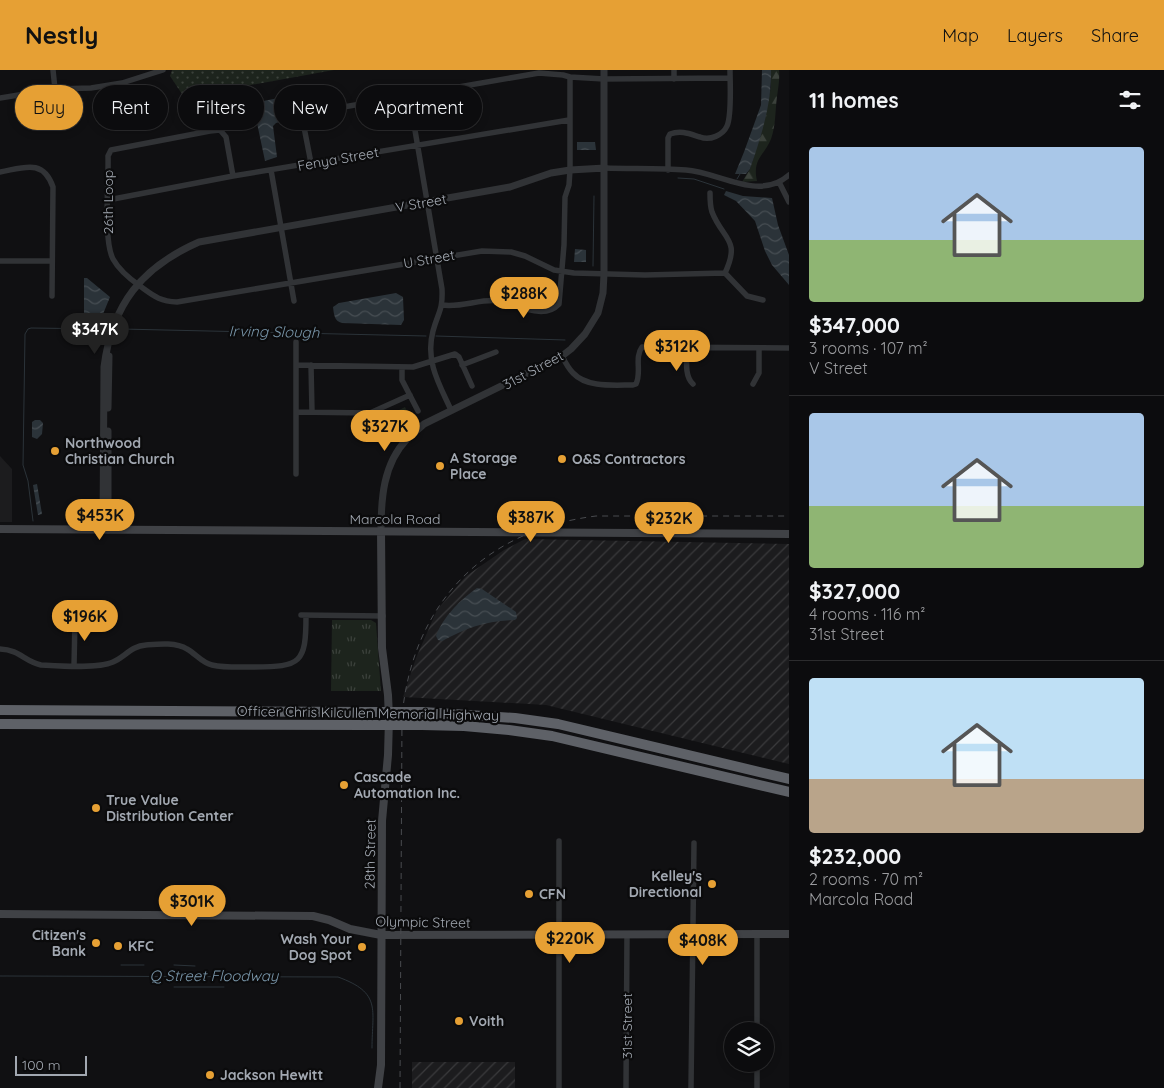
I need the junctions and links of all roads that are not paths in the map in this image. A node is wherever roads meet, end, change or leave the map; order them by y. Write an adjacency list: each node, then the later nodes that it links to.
1 (53, 70): 10 (street)
2 (163, 70): 12 (street)
3 (604, 70): 9 (street, 31st Street)
4 (674, 70): 7 (street)
5 (730, 70): 8 (street)
6 (570, 77): 9 (street); 11 (street); 16 (street)
7 (674, 78): 8 (street); 9 (street)
8 (730, 78): 23 (street)
9 (604, 79): 20 (street, 31st Street)
10 (55, 85)
11 (466, 85)
12 (83, 88)
13 (15, 96): 14 (street)
14 (0, 98)
15 (356, 105): 19 (street)
16 (569, 120): 18 (street, Fenya Street); 22 (street)
17 (415, 130): 18 (street)
18 (418, 145): 19 (street, Fenya Street); 30 (street)
19 (311, 164): 21 (street, Fenya Street)
20 (604, 168): 22 (street, V Street); 23 (street, V Street); 38 (street, 31st Street)
21 (271, 170): 26 (street, Fenya Street); 32 (street)
22 (570, 170): 30 (street, V Street); 36 (street)
23 (668, 170): 27 (street, V Street)
24 (0, 172): 35 (street)
25 (789, 175): 27 (street)
26 (233, 176): 29 (street, Fenya Street); 29 (street, 26th Loop)
27 (780, 182): 31 (street)
28 (710, 192): 37 (street)
29 (108, 200): 40 (street, 26th Loop)
30 (428, 202): 32 (street, V Street); 33 (street)
31 (789, 202)
32 (281, 228): 39 (street); 40 (street, V Street)
33 (437, 258): 36 (street, U Street); 39 (street, U Street); 44 (street)
34 (0, 261): 35 (street)
35 (52, 261): 41 (street)
36 (563, 271): 38 (street, U Street); 44 (street)
37 (725, 273): 38 (street, U Street); 42 (street)
38 (604, 274): 50 (street, 31st Street)
39 (291, 283): 40 (street, U Street); 43 (street)
40 (137, 284): 66 (street, V Street)
41 (52, 296)
42 (763, 300)
43 (294, 301)
44 (442, 305): 51 (street)
45 (296, 342): 52 (street)
46 (687, 348): 47 (street); 50 (street); 56 (street)
47 (759, 348): 48 (street); 57 (street)
48 (789, 348)
49 (496, 352): 54 (street)
50 (562, 356): 60 (street, 31st Street)
51 (431, 363): 54 (street); 55 (street); 60 (street)
52 (296, 365): 53 (street); 62 (street)
53 (311, 365): 55 (street); 63 (street)
54 (462, 365): 58 (street)
55 (402, 367): 59 (street)
56 (693, 384)
57 (753, 384)
58 (472, 386)
59 (410, 394): 61 (street); 63 (street)
60 (451, 410): 67 (street, 31st Street)
61 (418, 411)
62 (296, 412): 63 (street); 64 (street)
63 (312, 412)
64 (296, 474)
65 (0, 529): 66 (main road, Marcola Road)
66 (106, 530): 67 (main road, Marcola Road)
67 (381, 531): 68 (main road, Marcola Road); 69 (main road, 28th Street)
68 (789, 534)
69 (383, 616): 72 (street); 83 (main road, 28th Street)
70 (75, 619): 72 (street)
71 (0, 649): 72 (street)
72 (74, 666)
73 (0, 710): 75 (highway, Officer Chris Kilcullen Memorial Highway, bridge)
74 (0, 724): 76 (highway, Officer Chris Kilcullen Memorial Highway, bridge)
75 (789, 779)
76 (789, 792)
77 (559, 841): 84 (street)
78 (694, 843): 85 (street)
79 (0, 914): 83 (main road, Olympic Street)
80 (627, 934): 84 (main road, Olympic Street); 85 (main road, Olympic Street); 90 (street, 31st Street)
81 (757, 934): 82 (main road, Olympic Street); 85 (main road, Olympic Street); 86 (street)
82 (789, 934)
83 (381, 935): 84 (main road, Olympic Street); 88 (main road, 28th Street)
84 (559, 935): 89 (street)
85 (693, 935): 91 (street)
86 (757, 1022)
87 (757, 1072): 92 (street)
88 (378, 1088)
89 (559, 1088)
90 (626, 1088)
91 (692, 1088)
92 (757, 1088)

